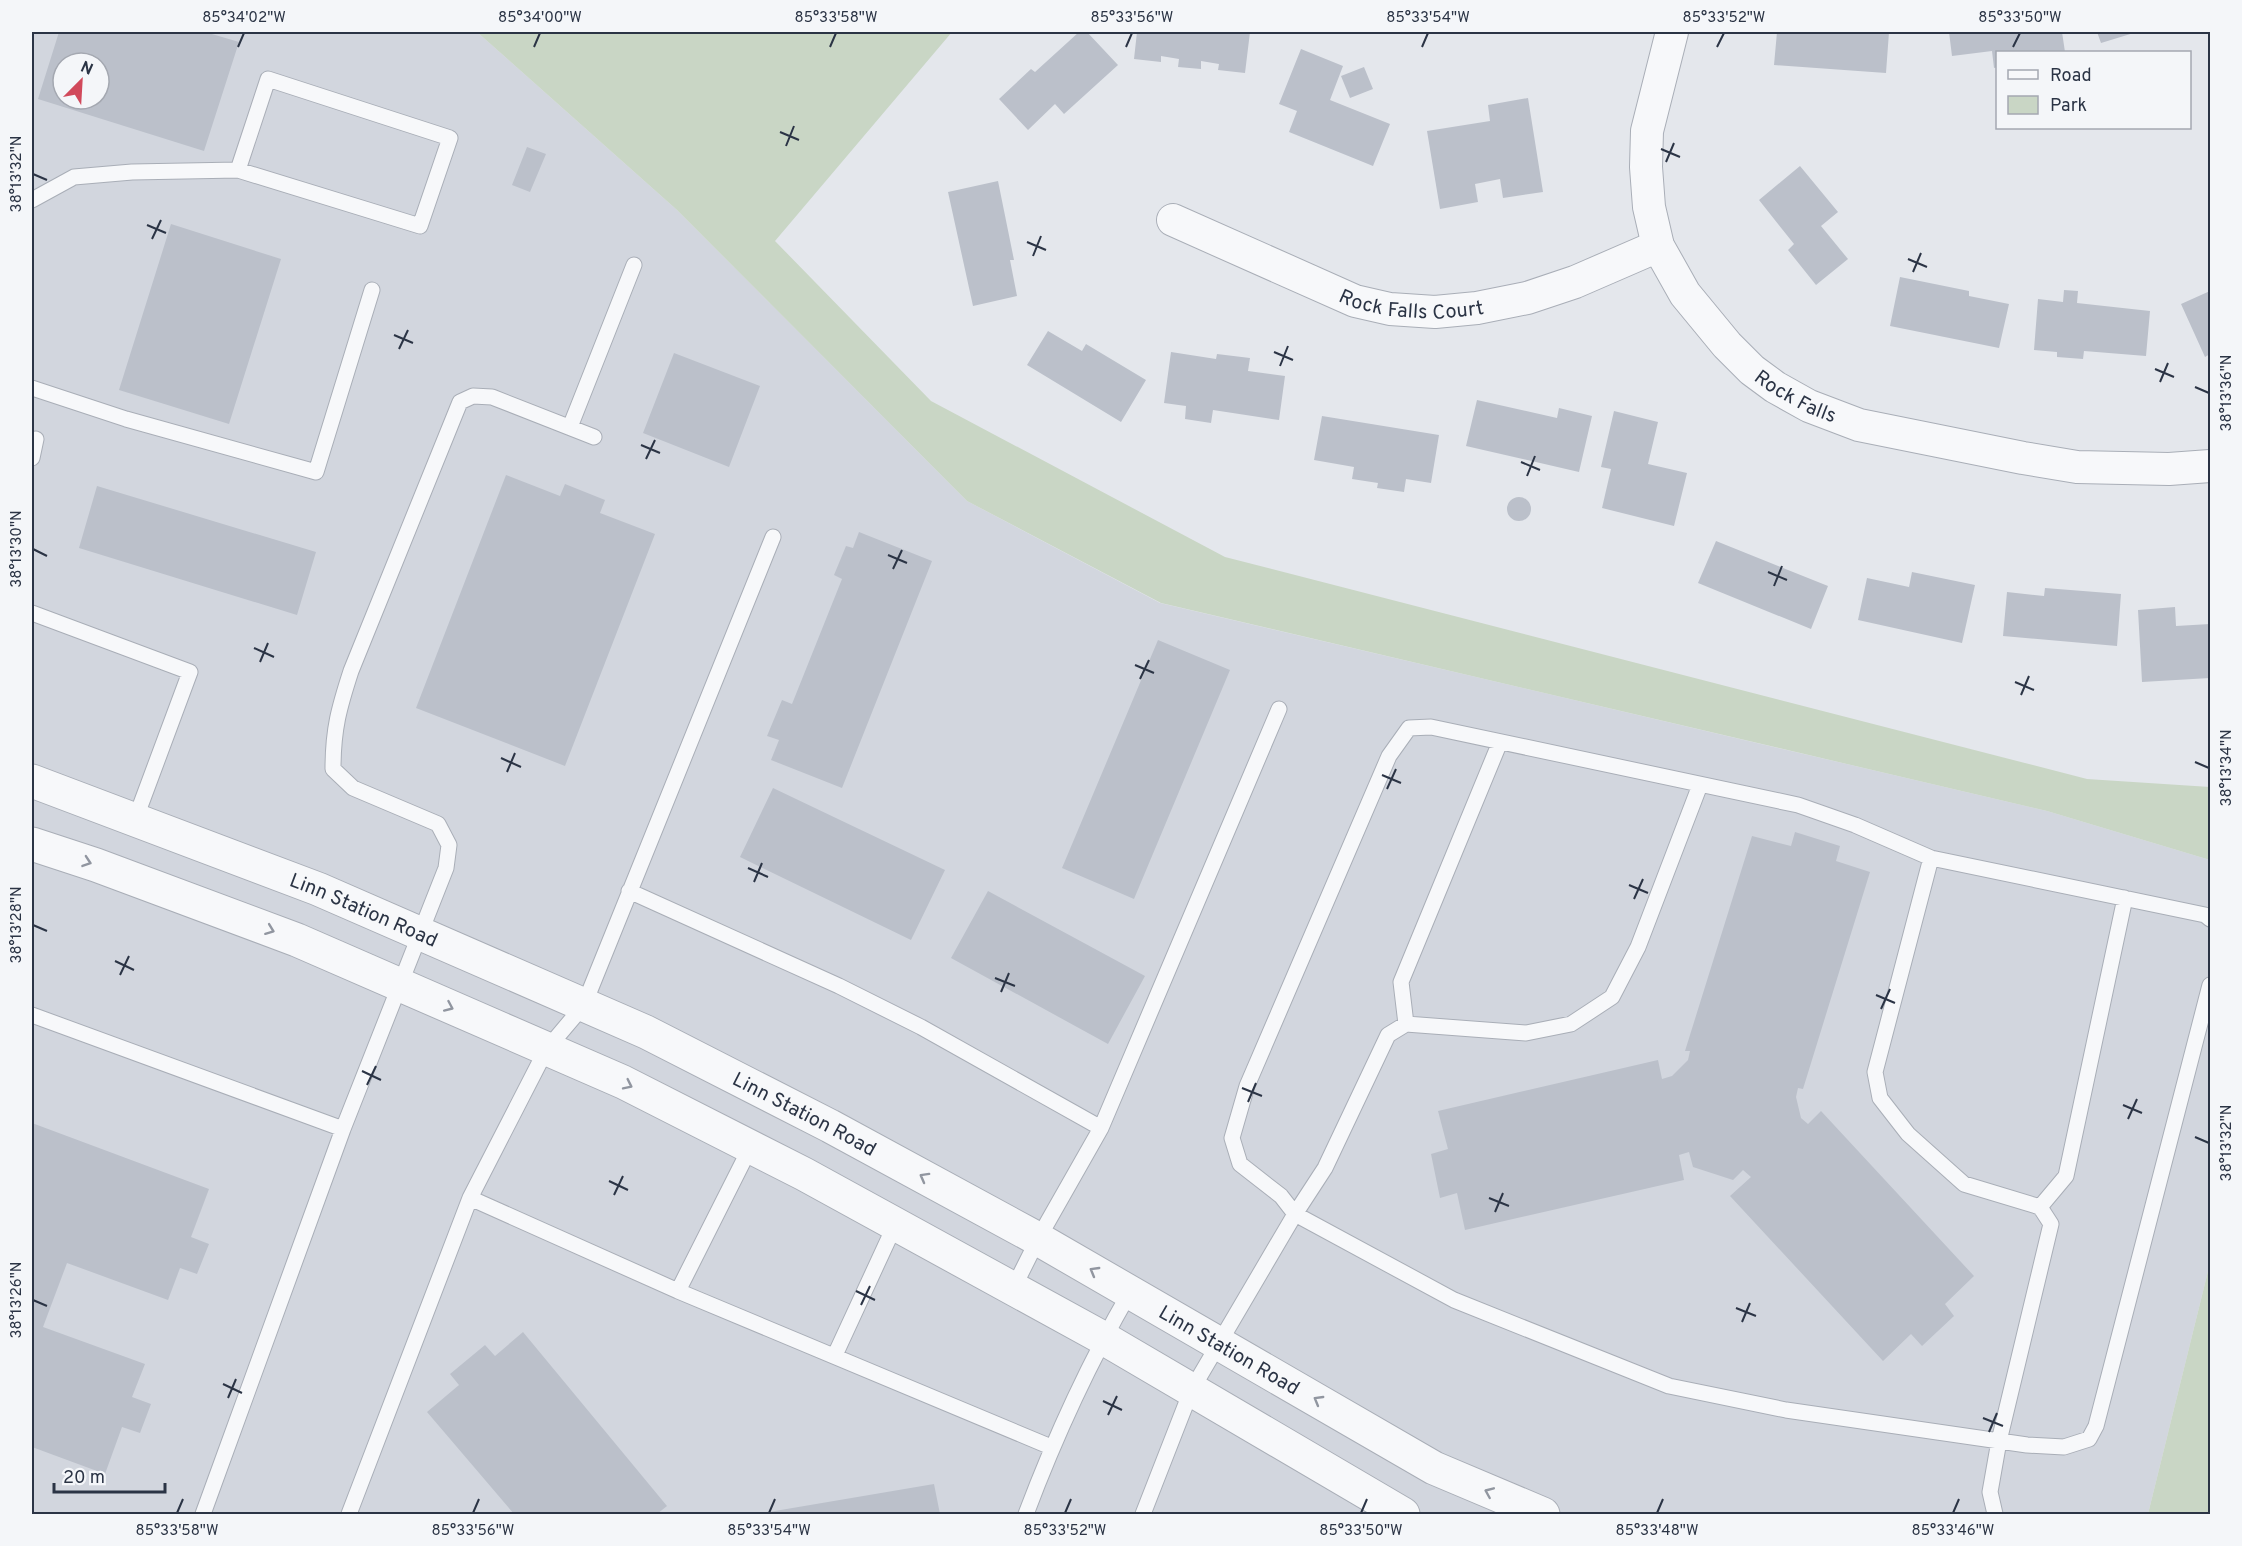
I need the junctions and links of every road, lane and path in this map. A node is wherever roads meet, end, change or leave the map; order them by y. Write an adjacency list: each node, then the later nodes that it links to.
1 (1672, 32): 5 (street, Rock Falls)
2 (238, 170): 2 (lane); 3 (lane)
3 (32, 200)
4 (1173, 220): 5 (street, Rock Falls Court)
5 (1658, 246): 13 (street, Rock Falls)
6 (634, 265): 9 (lane)
7 (372, 290): 8 (lane)
8 (32, 388)
9 (570, 427): 10 (lane); 26 (lane)
10 (594, 437)
11 (36, 440): 12 (lane)
12 (32, 458)
13 (2211, 466)
14 (773, 537): 23 (lane)
15 (32, 613): 20 (lane)
16 (1279, 709): 33 (lane)
17 (1500, 742): 19 (lane); 31 (lane); 38 (lane)
18 (32, 781): 20 (street, Linn Station Road)
19 (1700, 785): 22 (lane); 31 (lane)
20 (135, 820): 26 (street, Linn Station Road)
21 (32, 844): 27 (street, one-way to 27)
22 (1931, 858): 24 (lane); 37 (lane)
23 (629, 891): 29 (lane); 33 (lane)
24 (2125, 898): 25 (lane); 37 (lane)
25 (2211, 918)
26 (421, 934): 27 (lane); 29 (street, Linn Station Road)
27 (401, 985): 32 (street, one-way to 32); 34 (lane)
28 (2211, 985): 48 (lane)
29 (584, 1005): 32 (lane); 40 (street, Linn Station Road, one-way to 29)
30 (32, 1015): 34 (lane)
31 (1406, 1024): 38 (lane)
32 (546, 1050): 35 (street, one-way to 35); 36 (lane)
33 (1101, 1128): 40 (lane)
34 (343, 1129): 51 (lane)
35 (750, 1148): 39 (street); 42 (lane)
36 (470, 1198): 42 (lane); 52 (lane)
37 (2040, 1207): 48 (lane)
38 (1294, 1214): 45 (lane); 48 (lane)
39 (895, 1225): 41 (street); 46 (lane)
40 (1038, 1239): 41 (lane); 43 (street, Linn Station Road, one-way to 40)
41 (1013, 1289): 44 (street)
42 (678, 1291): 46 (lane)
43 (1130, 1292): 44 (lane); 45 (street, Linn Station Road)
44 (1103, 1338): 47 (street); 49 (lane)
45 (1220, 1343): 47 (lane); 55 (street, Linn Station Road, one-way to 45)
46 (835, 1355): 49 (lane)
47 (1191, 1391): 50 (lane); 54 (street)
48 (1999, 1441): 56 (lane)
49 (1051, 1446): 53 (lane)
50 (1147, 1513)
51 (203, 1515)
52 (348, 1515)
53 (1026, 1515)
54 (1403, 1515)
55 (1543, 1515)
56 (1995, 1515)

